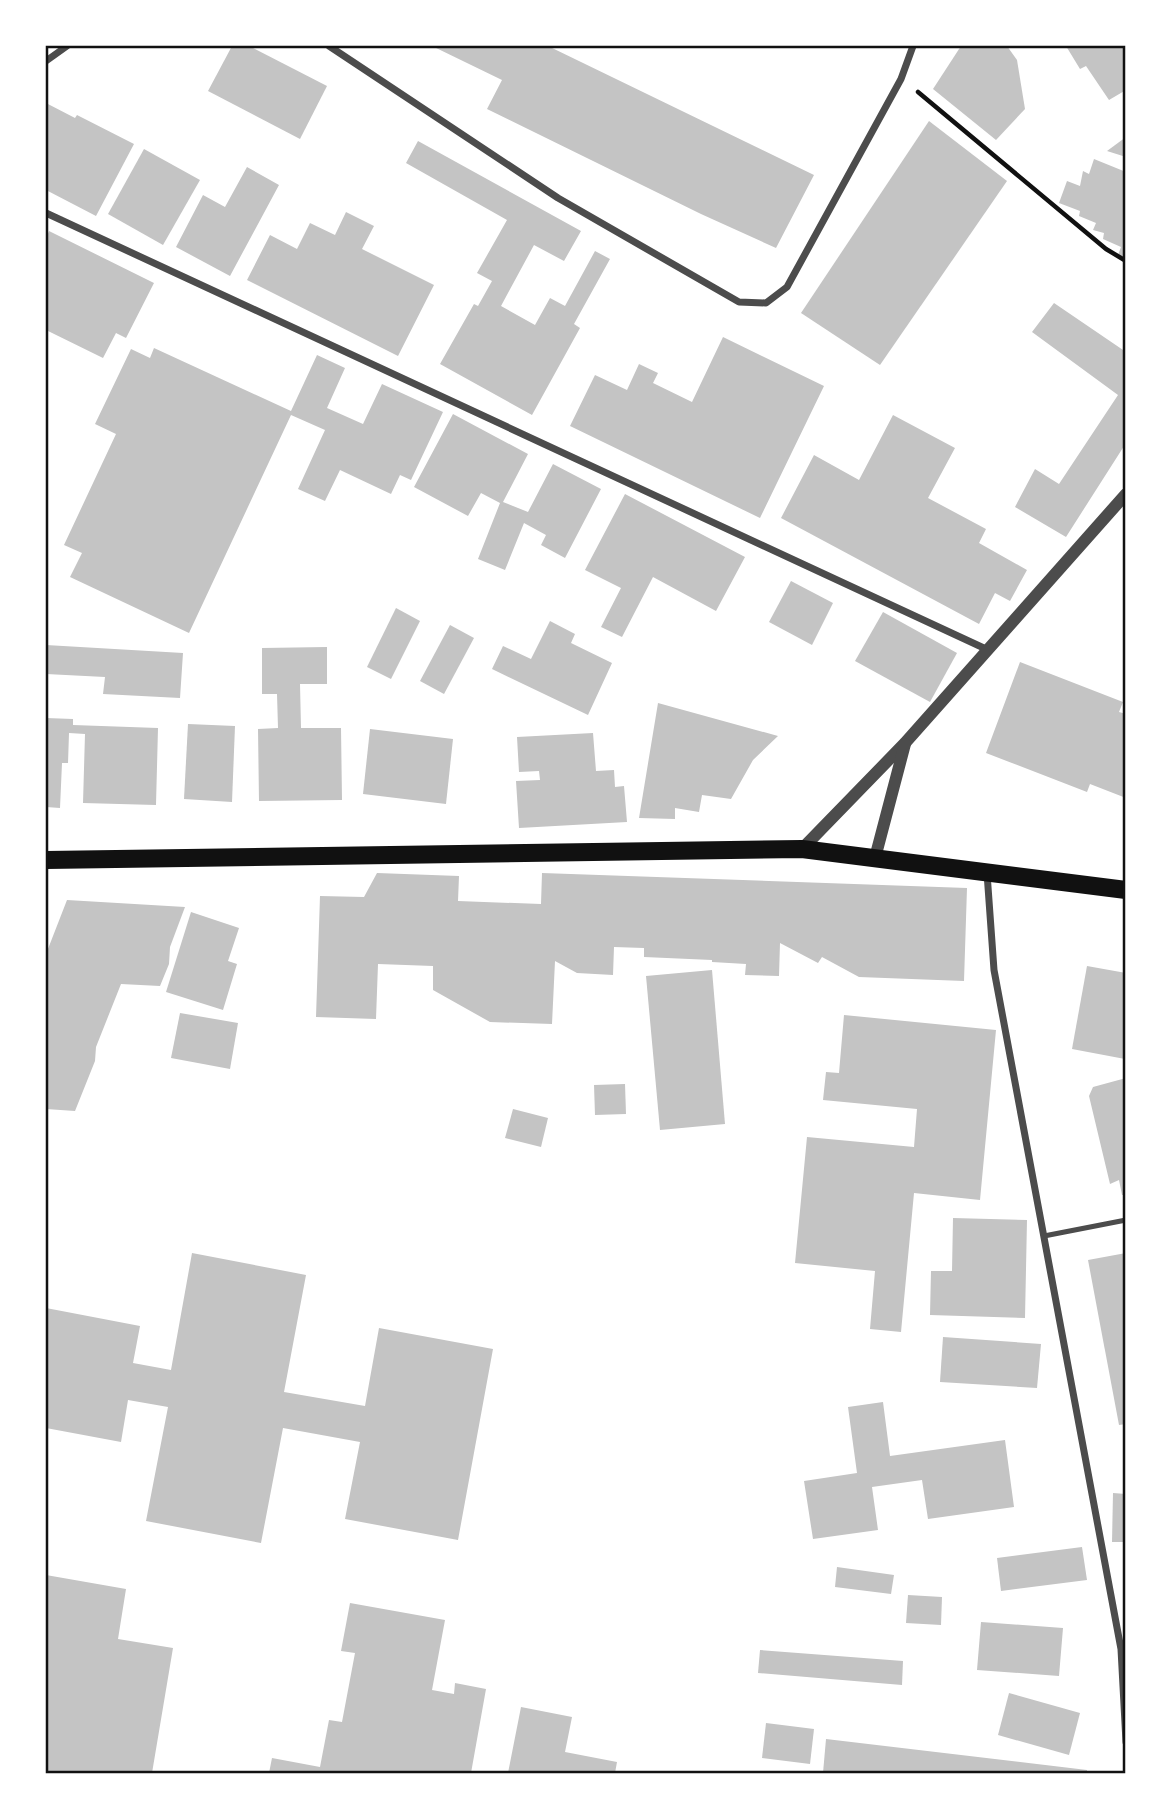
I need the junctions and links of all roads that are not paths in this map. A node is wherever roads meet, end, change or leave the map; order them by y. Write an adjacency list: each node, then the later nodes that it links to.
1 (68, 46): 4 (street)
2 (330, 46): 3 (street)
3 (913, 46)
4 (46, 61)
5 (46, 213): 7 (street)
6 (1125, 494): 7 (street)
7 (986, 649): 8 (street)
8 (905, 743): 9 (street); 10 (street)
9 (802, 849): 10 (main road); 11 (main road)
10 (875, 858): 12 (main road)
11 (46, 860)
12 (987, 872): 13 (main road); 15 (street)
13 (1125, 890)
14 (1125, 1220): 15 (lane)
15 (1044, 1236): 16 (street)
16 (1123, 1650): 17 (street)
17 (1125, 1742)

